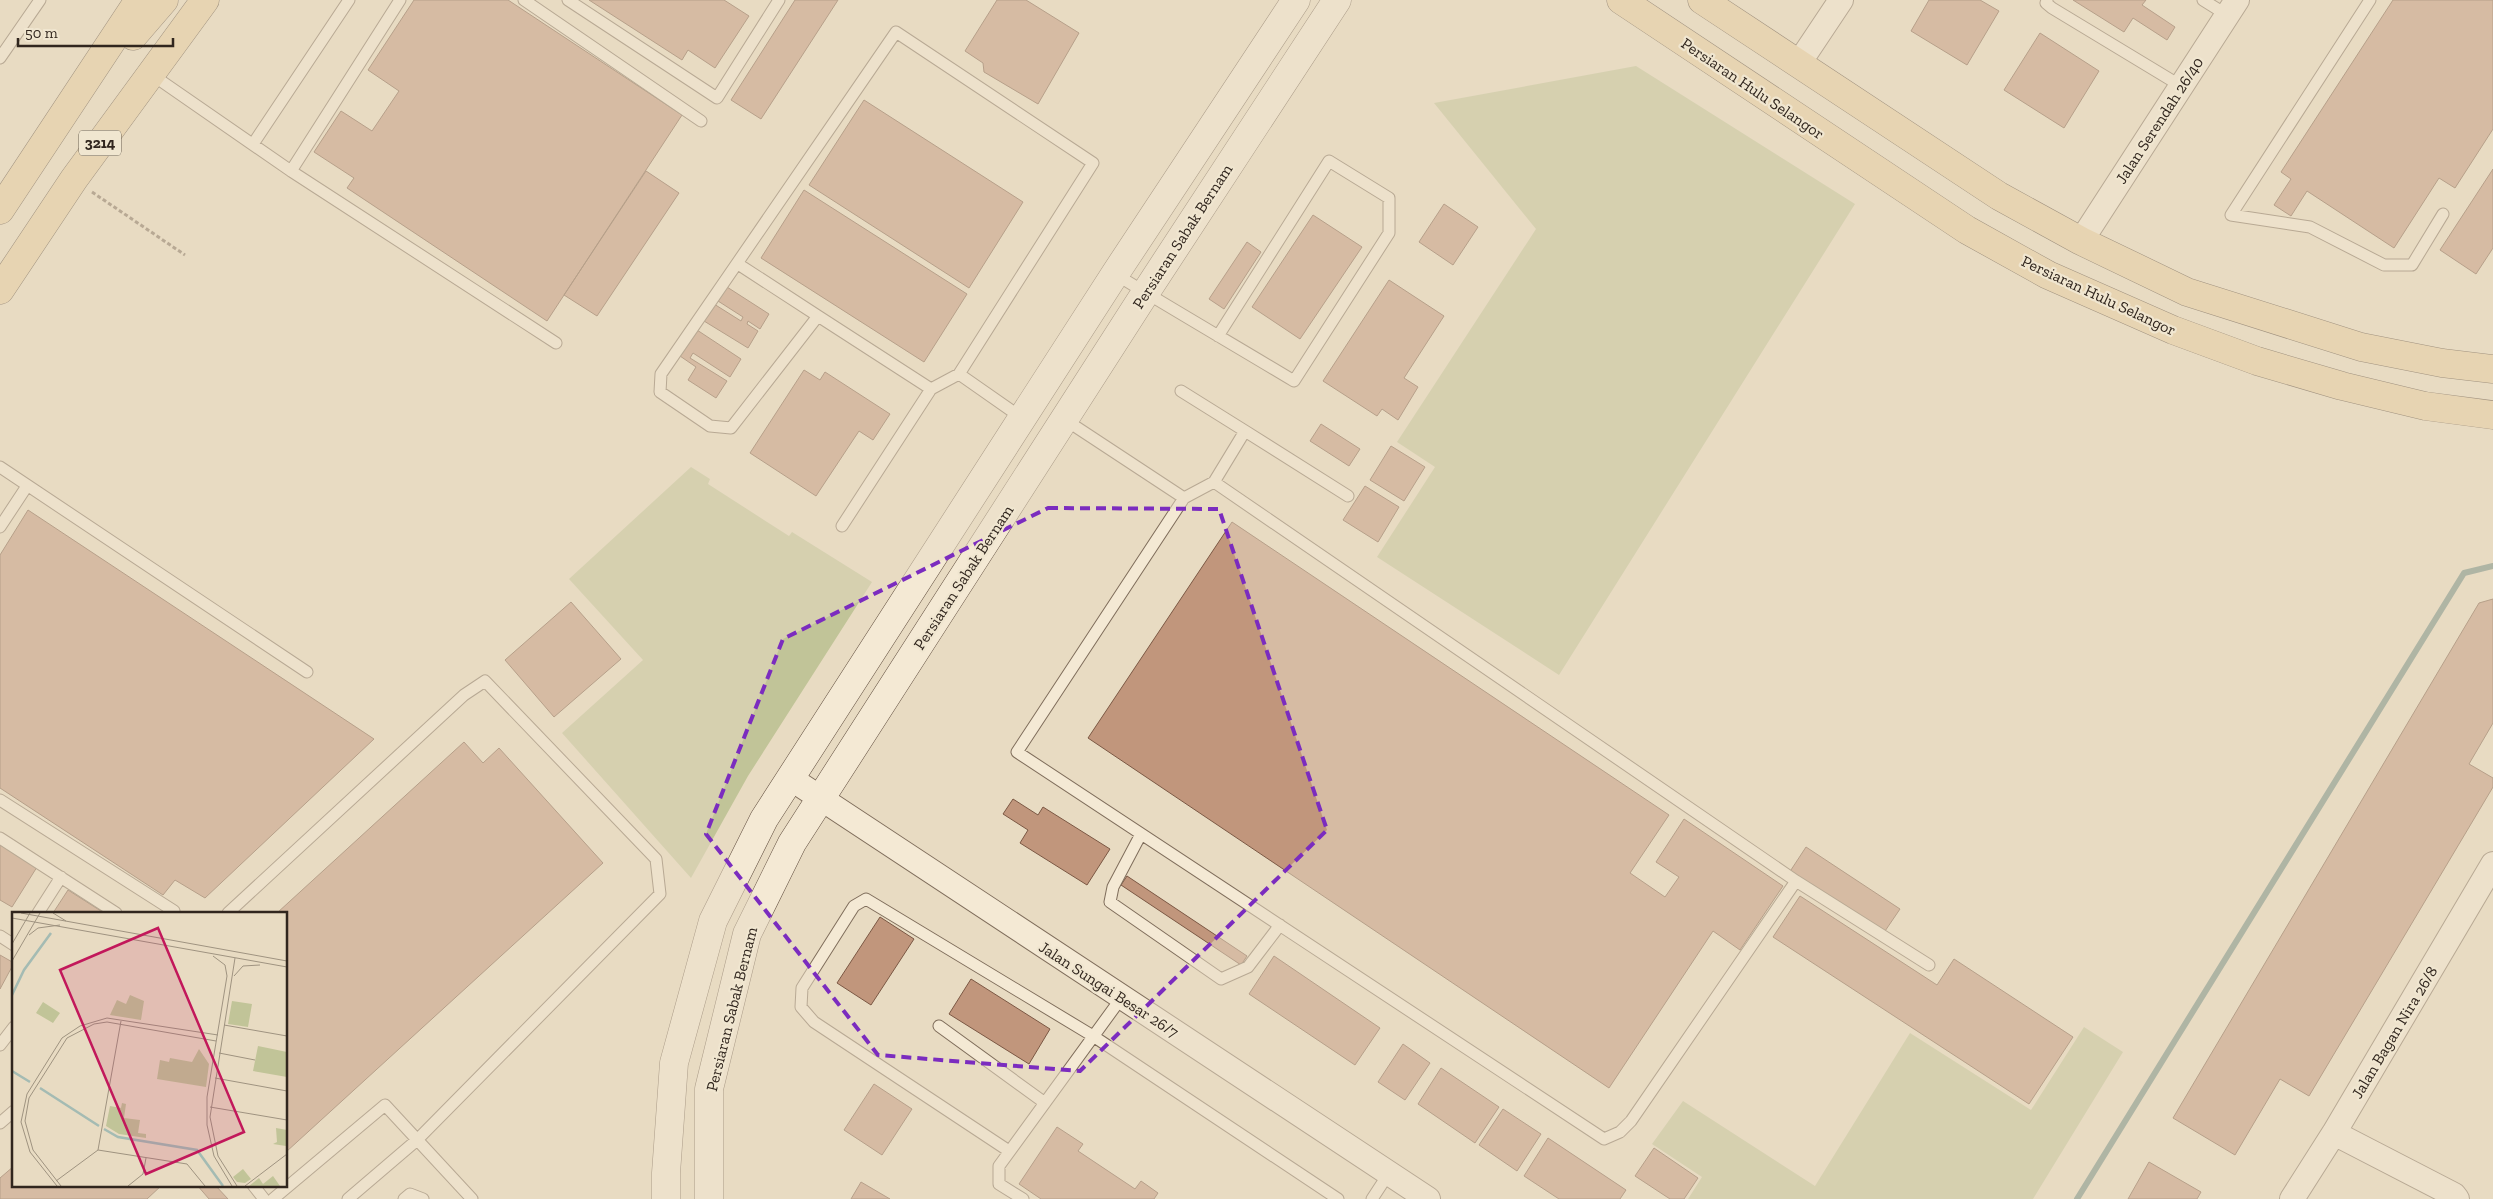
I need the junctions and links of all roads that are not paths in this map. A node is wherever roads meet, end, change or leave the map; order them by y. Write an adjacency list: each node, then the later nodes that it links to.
1 (40, 0): 19 (lane)
2 (140, 0): 23 (main road, 3214)
3 (164, 0): 23 (main road)
4 (205, 0): 21 (main road, 3214)
5 (349, 0): 25 (lane)
6 (400, 0): 26 (lane)
7 (524, 0): 24 (lane)
8 (568, 0): 9 (lane)
9 (779, 0)
10 (1296, 0): 31 (street)
11 (1337, 0): 33 (street, Persiaran Sabak Bernam)
12 (1621, 0): 41 (main road, Persiaran Hulu Selangor)
13 (1702, 0): 20 (main road)
14 (1841, 0): 20 (street)
15 (2047, 0): 22 (lane)
16 (2203, 0): 18 (lane)
17 (2370, 0): 28 (lane)
18 (2232, 8): 22 (street, Jalan Serendah 26/40)
19 (0, 58)
20 (1799, 63): 29 (main road)
21 (150, 74): 25 (lane); 32 (main road, 3214)
22 (2181, 86): 29 (street, Jalan Serendah 26/40)
23 (61, 121): 27 (main road, 3214)
24 (701, 121)
25 (253, 144): 26 (lane)
26 (291, 171): 36 (lane)
27 (0, 210)
28 (2443, 214)
29 (2081, 241): 37 (main road)
30 (738, 264): 34 (lane); 34 (lane); 38 (lane)
31 (1115, 274): 33 (lane); 42 (street)
32 (0, 290)
33 (1146, 292): 35 (lane); 43 (street, Persiaran Sabak Bernam)
34 (818, 316): 39 (lane)
35 (1218, 336): 35 (lane)
36 (556, 343)
37 (2493, 369)
38 (959, 374): 39 (lane); 42 (lane)
39 (931, 389): 50 (lane)
40 (1182, 391): 44 (lane)
41 (2493, 415)
42 (1022, 418): 53 (street)
43 (1064, 419): 49 (lane); 54 (street, Persiaran Sabak Bernam)
44 (1245, 431): 46 (lane); 48 (lane)
45 (0, 468): 47 (lane)
46 (1214, 482): 49 (lane); 60 (lane)
47 (27, 486): 51 (lane); 52 (lane)
48 (1348, 496)
49 (1184, 498): 56 (lane)
50 (842, 526)
51 (0, 527)
52 (307, 672)
53 (790, 778): 54 (street, Jalan Sungai Besar 26/7); 88 (street)
54 (820, 798): 69 (street, Jalan Sungai Besar 26/7); 89 (street, Persiaran Sabak Bernam)
55 (0, 800): 61 (lane)
56 (1142, 834): 65 (lane); 65 (lane)
57 (0, 838): 59 (lane)
58 (2493, 864): 77 (street, Jalan Bagan Nira 26/8)
59 (61, 877): 62 (lane); 63 (lane)
60 (1796, 881): 65 (lane); 68 (lane)
61 (174, 911)
62 (39, 912)
63 (114, 912)
64 (229, 912): 78 (lane)
65 (1280, 925)
66 (0, 936): 67 (lane)
67 (12, 944)
68 (1929, 965)
69 (1122, 997): 72 (lane); 80 (street, Jalan Sungai Besar 26/7)
70 (939, 1026): 74 (lane)
71 (12, 1029): 73 (lane)
72 (1093, 1036): 74 (lane); 79 (lane); 91 (lane)
73 (0, 1045)
74 (1045, 1103): 79 (lane)
75 (12, 1113): 76 (lane)
76 (0, 1123)
77 (2334, 1133): 94 (street, Jalan Bagan Nira 26/8); 95 (street)
78 (417, 1140): 83 (lane); 84 (lane); 87 (lane)
79 (1009, 1151): 90 (lane)
80 (1389, 1173): 92 (lane); 93 (street, Jalan Sungai Besar 26/7)
81 (254, 1186): 82 (lane)
82 (264, 1199)
83 (273, 1199)
84 (348, 1199)
85 (404, 1199): 86 (lane)
86 (423, 1199)
87 (472, 1199)
88 (666, 1199)
89 (709, 1199)
90 (1023, 1199)
91 (1338, 1199)
92 (1372, 1199)
93 (1428, 1199)
94 (2292, 1199)
95 (2457, 1199)

